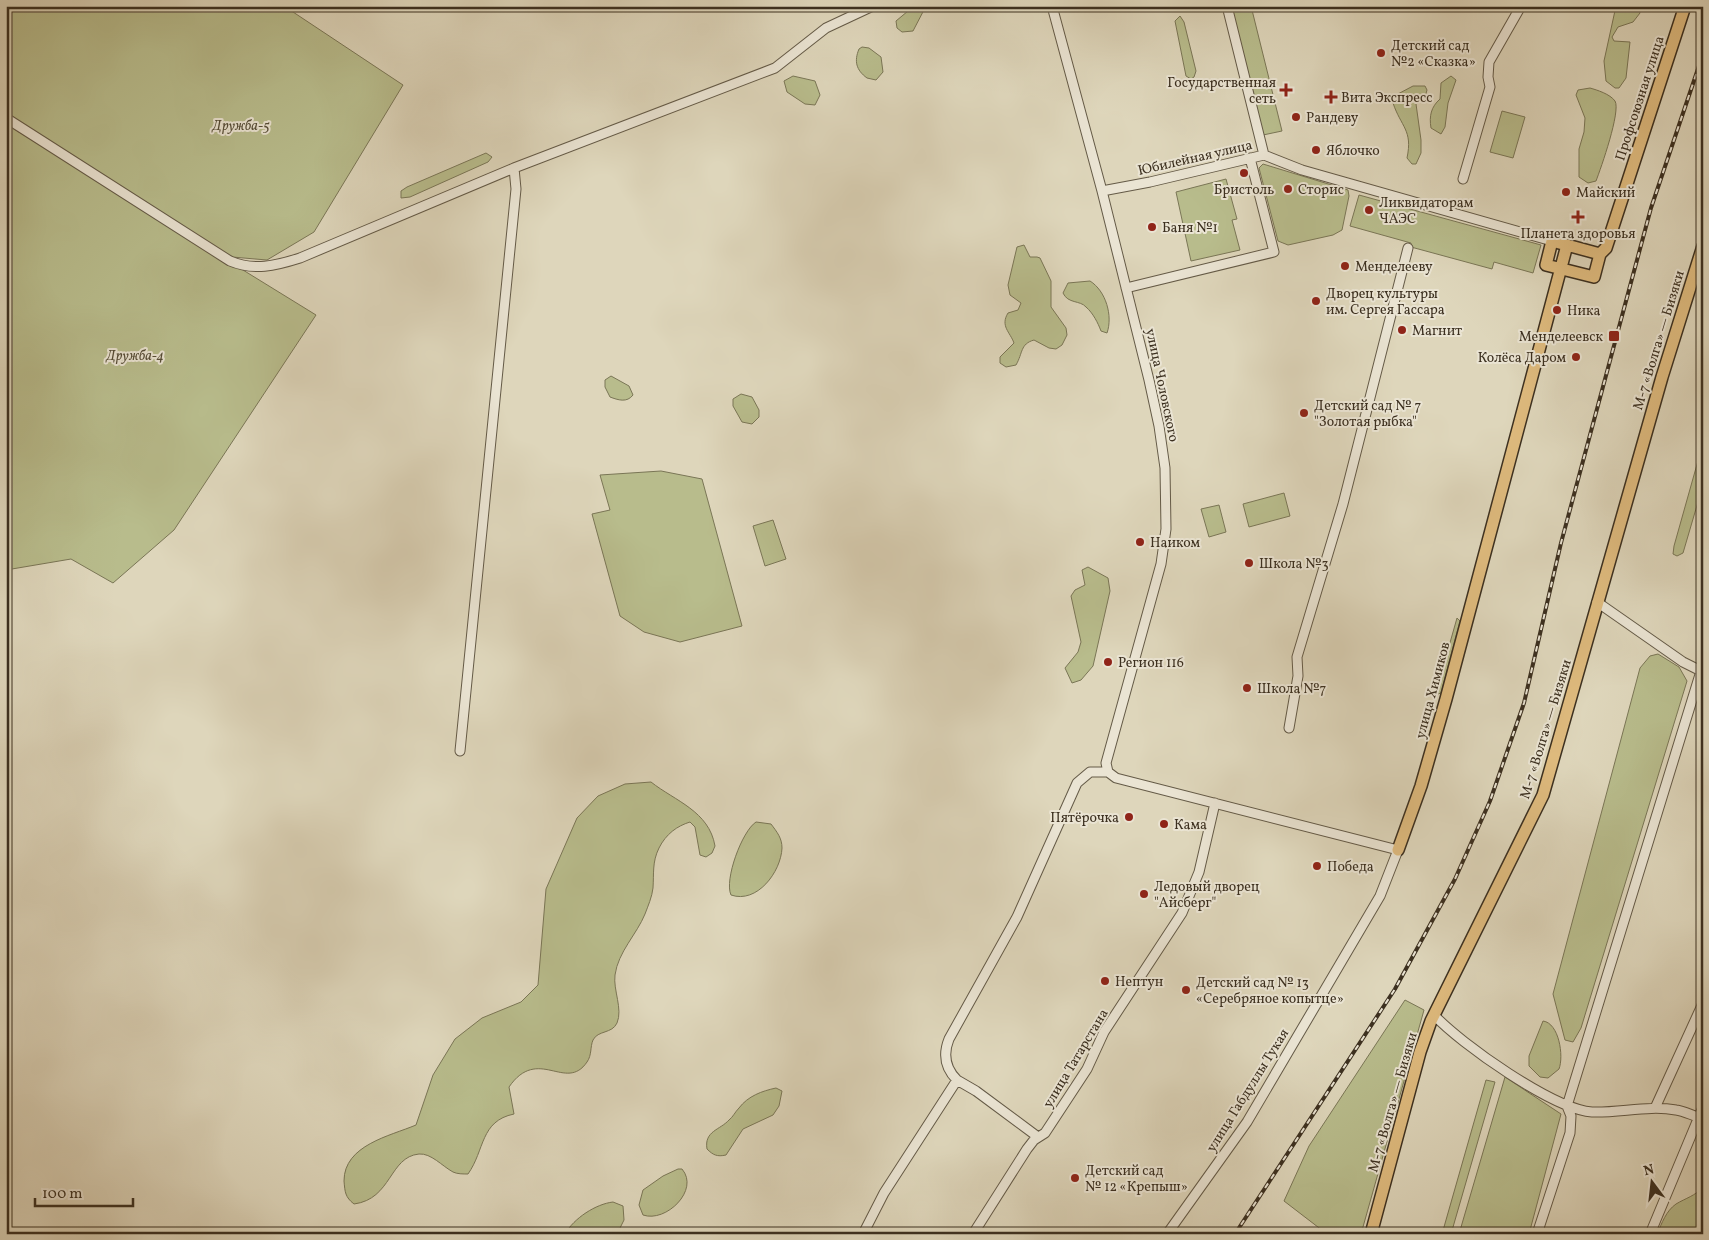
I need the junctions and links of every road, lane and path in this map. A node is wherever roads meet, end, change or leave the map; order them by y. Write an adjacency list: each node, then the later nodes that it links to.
1 (873, 6): 9 (street)
2 (1052, 6): 11 (street, улица Чоловского)
3 (1227, 6): 7 (street)
4 (1521, 6): 10 (street)
5 (1685, 6): 16 (main road, Профсоюзная улица)
6 (6, 118): 9 (street)
7 (1264, 155): 8 (street, Юбилейная улица); 12 (street, Юбилейная улица)
8 (1250, 158): 11 (street, Юбилейная улица); 18 (street)
9 (514, 168): 22 (street)
10 (1463, 179)
11 (1102, 191): 18 (street, улица Чоловского)
12 (1552, 241): 13 (main road); 17 (main road)
13 (1567, 245): 16 (main road); 17 (main road, улица Химиков)
14 (1703, 246): 19 (main road, М-7 «Волга» — Бизяки)
15 (1408, 248): 21 (street)
16 (1600, 254): 17 (main road, Профсоюзная улица)
17 (1561, 268): 25 (main road, улица Химиков)
18 (1126, 288): 23 (street, улица Чоловского)
19 (1597, 602): 20 (street); 27 (main road, М-7 «Волга» — Бизяки)
20 (1702, 672): 29 (street)
21 (1289, 728)
22 (460, 752)
23 (1108, 772): 24 (street); 28 (street)
24 (1215, 803): 25 (street); 33 (street, улица Татарстана)
25 (1398, 850): 36 (street, улица Габдуллы Тукая)
26 (1703, 1003): 31 (street)
27 (1434, 1015): 29 (street); 37 (main road, М-7 «Волга» — Бизяки)
28 (957, 1080): 33 (street); 34 (street)
29 (1566, 1106): 31 (street); 38 (street)
30 (1703, 1107): 32 (street)
31 (1655, 1108): 32 (street)
32 (1698, 1117): 39 (street)
33 (1038, 1136): 35 (street, улица Татарстана)
34 (863, 1234)
35 (973, 1234)
36 (1168, 1234)
37 (1372, 1234)
38 (1537, 1234)
39 (1650, 1234)

